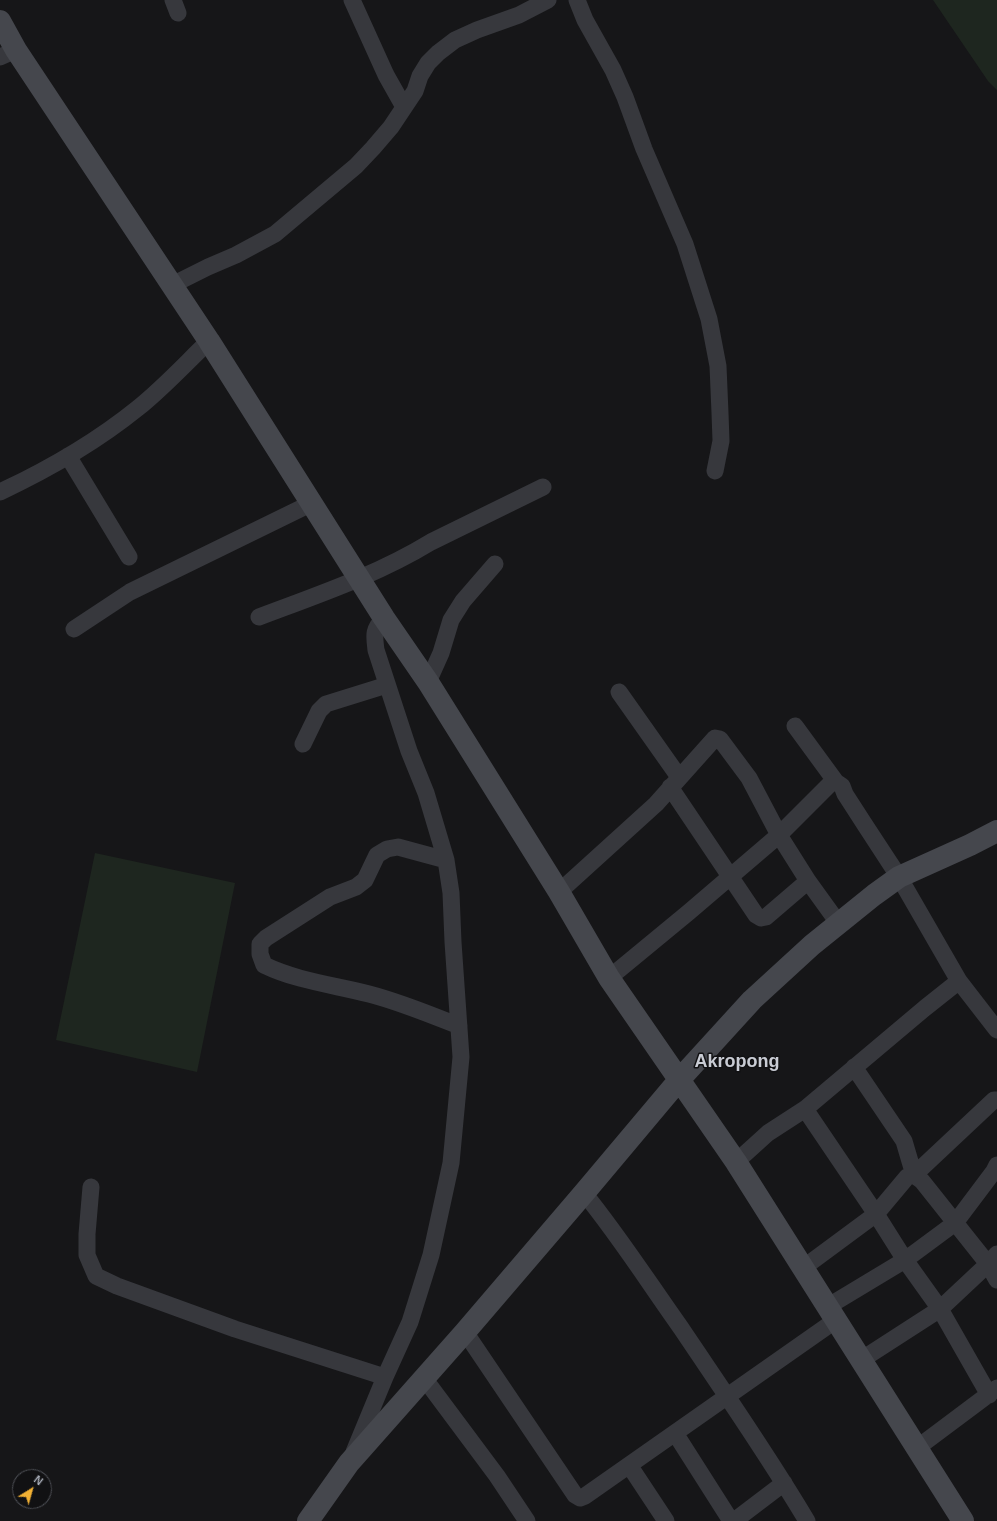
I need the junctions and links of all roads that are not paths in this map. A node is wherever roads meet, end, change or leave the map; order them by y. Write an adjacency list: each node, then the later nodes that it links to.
1 (352, 0): 6 (street)
2 (548, 0): 6 (street)
3 (577, 0): 10 (street)
4 (0, 21): 5 (street)
5 (8, 54): 7 (street)
6 (404, 107): 7 (street)
7 (172, 286): 8 (street)
8 (209, 341): 9 (street); 13 (street)
9 (68, 456): 12 (street); 14 (street)
10 (715, 471)
11 (543, 487): 16 (street)
12 (0, 492)
13 (312, 503): 16 (street); 19 (street)
14 (128, 557)
15 (495, 564): 20 (street)
16 (359, 578): 17 (street); 18 (street)
17 (259, 617)
18 (384, 618): 20 (street); 21 (street)
19 (74, 629)
20 (428, 682): 33 (street)
21 (387, 685): 24 (street); 29 (street)
22 (619, 692): 25 (street)
23 (796, 726): 26 (street)
24 (303, 744)
25 (675, 782): 28 (street); 30 (street); 33 (street)
26 (836, 782): 28 (street); 31 (street)
27 (997, 830): 31 (street)
28 (779, 835): 30 (street); 32 (street)
29 (446, 860): 37 (street); 37 (street)
30 (731, 876): 32 (street); 35 (street)
31 (899, 877): 34 (street); 36 (street)
32 (808, 881): 34 (street)
33 (559, 892): 35 (street)
34 (839, 924): 40 (street)
35 (610, 978): 40 (street)
36 (959, 982): 38 (street); 39 (street)
37 (458, 1026): 58 (street)
38 (997, 1030)
39 (854, 1067): 42 (street); 45 (street)
40 (679, 1080): 43 (street); 47 (street)
41 (997, 1100): 45 (street)
42 (805, 1109): 43 (street); 48 (street)
43 (736, 1162): 52 (street)
44 (996, 1171): 49 (street)
45 (914, 1175): 48 (street); 49 (street)
46 (91, 1187): 58 (street)
47 (584, 1193): 56 (street); 61 (street)
48 (876, 1214): 51 (street); 52 (street)
49 (955, 1223): 50 (street); 51 (street)
50 (993, 1259): 53 (street); 54 (street)
51 (905, 1260): 54 (street); 55 (street)
52 (803, 1268): 55 (street)
53 (997, 1280)
54 (940, 1309): 57 (street); 60 (street)
55 (832, 1314): 57 (street); 61 (street)
56 (465, 1332): 59 (street); 65 (street)
57 (861, 1360): 63 (street)
58 (385, 1377): 64 (street)
59 (424, 1378): 64 (street); 68 (street)
60 (993, 1392): 63 (street)
61 (727, 1396): 62 (street); 66 (street)
62 (675, 1433): 65 (street); 70 (street)
63 (917, 1448): 72 (street)
64 (349, 1463): 67 (street)
65 (629, 1465): 69 (street)
66 (784, 1483): 70 (street); 71 (street)
67 (316, 1518)
68 (527, 1521)
69 (666, 1521)
70 (733, 1521)
71 (807, 1521)
72 (963, 1521)

